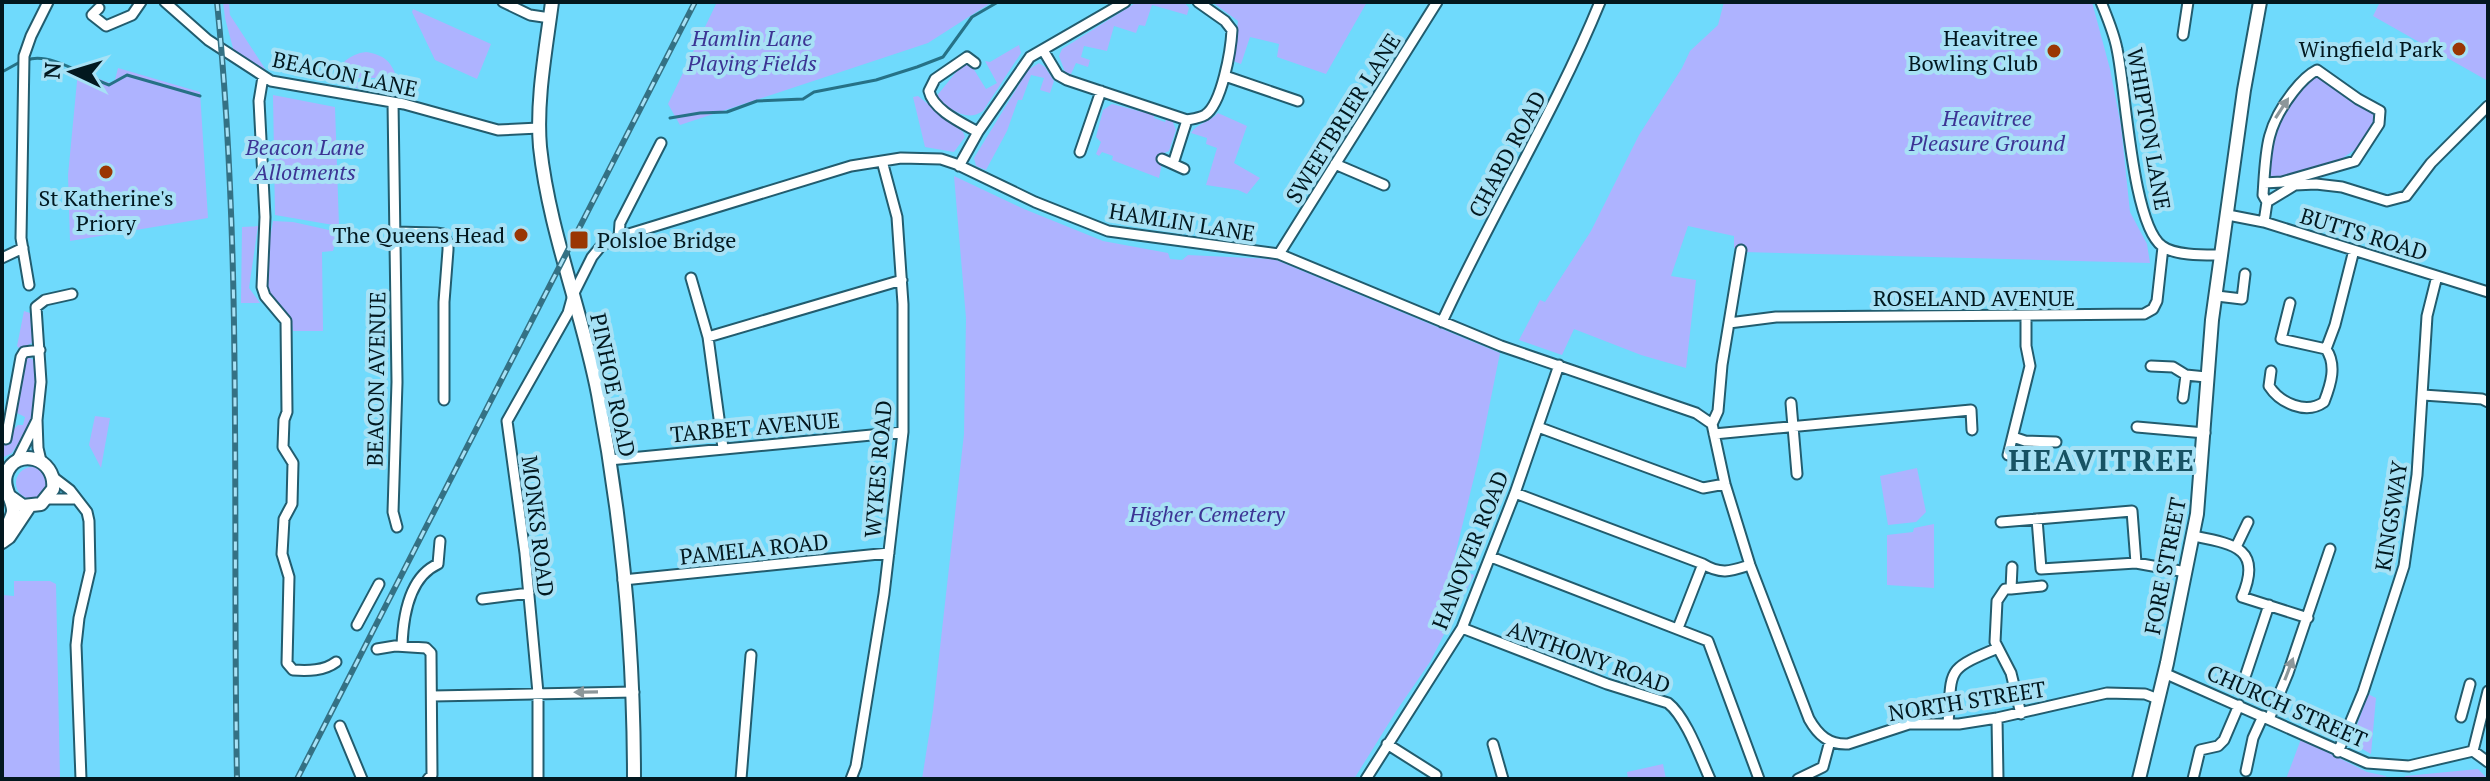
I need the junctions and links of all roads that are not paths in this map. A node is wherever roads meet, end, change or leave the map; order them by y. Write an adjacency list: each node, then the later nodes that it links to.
1 (48, 2): 43 (street)
2 (141, 2): 13 (street)
3 (165, 2): 19 (street, BEACON LANE)
4 (503, 2): 14 (street)
5 (552, 2): 14 (main road, PINHOE ROAD)
6 (1125, 2): 16 (street)
7 (1198, 2): 18 (street)
8 (1437, 2): 32 (street, SWEETBRIER LANE)
9 (1600, 2): 60 (street, CHARD ROAD)
10 (2101, 2): 42 (street, WHIPTON LANE)
11 (2188, 2): 15 (street)
12 (2260, 2): 38 (main road, FORE STREET)
13 (99, 8)
14 (550, 18): 25 (main road, PINHOE ROAD)
15 (2183, 35)
16 (1043, 50): 20 (street); 26 (street)
17 (975, 63): 26 (street)
18 (1225, 76): 21 (street); 24 (street)
19 (263, 77): 22 (street, BEACON LANE); 130 (street)
20 (1101, 91): 24 (street); 28 (street)
21 (1298, 101)
22 (393, 102): 25 (street, BEACON LANE); 40 (street, BEACON AVENUE)
23 (2488, 106): 37 (street)
24 (1187, 120): 31 (street)
25 (539, 128): 56 (main road, PINHOE ROAD)
26 (978, 132): 33 (street)
27 (661, 143): 41 (street)
28 (1080, 152)
29 (1162, 159): 31 (street)
30 (882, 161): 33 (street, HAMLIN LANE); 41 (street, HAMLIN LANE); 52 (street, WYKES ROAD)
31 (1173, 164): 34 (street)
32 (1335, 164): 36 (street); 46 (street, SWEETBRIER LANE)
33 (959, 166): 46 (street, HAMLIN LANE)
34 (1184, 169)
35 (2264, 183): 35 (street, one-way to 35); 37 (street)
36 (1384, 185)
37 (2267, 202): 39 (street)
38 (2228, 215): 39 (street, BUTTS ROAD); 47 (main road, FORE STREET)
39 (2264, 222): 45 (street, BUTTS ROAD)
40 (395, 232): 72 (street); 102 (street, BEACON AVENUE)
41 (619, 237): 56 (street, HAMLIN LANE)
42 (2163, 247): 47 (street); 59 (street, ROSELAND AVENUE)
43 (23, 248): 48 (street); 53 (street)
44 (1741, 250): 61 (street)
45 (2354, 250): 50 (street, BUTTS ROAD); 63 (street)
46 (1279, 254): 60 (street, HAMLIN LANE)
47 (2222, 255): 57 (main road, FORE STREET)
48 (2, 258)
49 (2245, 274): 57 (street)
50 (2437, 276): 54 (street, BUTTS ROAD); 70 (street, KINGSWAY)
51 (691, 278): 62 (street)
52 (902, 280): 62 (street); 81 (street, WYKES ROAD)
53 (29, 285)
54 (2488, 292)
55 (72, 294): 64 (street)
56 (573, 295): 88 (main road, PINHOE ROAD); 119 (street, MONKS ROAD)
57 (2217, 296): 69 (main road, FORE STREET)
58 (2290, 303): 63 (street)
59 (2026, 316): 61 (street, ROSELAND AVENUE); 83 (street)
60 (1442, 322): 65 (street, HAMLIN LANE)
61 (1729, 323): 79 (street)
62 (708, 337): 86 (street)
63 (2326, 349): 67 (street)
64 (40, 350): 75 (street); 84 (street)
65 (1559, 365): 76 (street, HANOVER ROAD); 79 (street, HAMLIN LANE)
66 (2151, 366): 68 (street)
67 (2271, 371)
68 (2186, 375): 69 (street); 71 (street)
69 (2206, 377): 82 (main road, FORE STREET)
70 (2423, 395): 73 (street); 152 (street, KINGSWAY)
71 (2183, 398)
72 (444, 400)
73 (2488, 402)
74 (1791, 403): 77 (street)
75 (37, 420): 89 (street); 90 (street)
76 (1538, 427): 93 (street); 95 (street, HANOVER ROAD)
77 (1793, 427): 79 (street); 80 (street); 91 (street)
78 (2137, 427): 82 (street)
79 (1713, 429): 93 (street)
80 (1972, 430)
81 (903, 432): 86 (street, TARBET AVENUE); 108 (street, WYKES ROAD)
82 (2205, 433): 103 (main road, FORE STREET)
83 (2013, 437): 85 (street); 87 (street)
84 (6, 439)
85 (2056, 442)
86 (723, 448): 88 (street, TARBET AVENUE)
87 (2008, 455)
88 (609, 460): 115 (main road, PINHOE ROAD)
89 (41, 461): 90 (main road); 92 (main road)
90 (11, 464): 94 (main road)
91 (1797, 474)
92 (53, 477): 96 (main road); 97 (street)
93 (1725, 484): 112 (street)
94 (5, 488): 98 (main road); 105 (main road)
95 (1515, 493): 109 (street, HANOVER ROAD); 111 (street)
96 (47, 499): 97 (street); 98 (main road)
97 (77, 499): 157 (street)
98 (29, 507): 105 (main road)
99 (2037, 519): 100 (street); 110 (street); 110 (street)
100 (2001, 522)
101 (2248, 522): 106 (street)
102 (397, 527)
103 (2193, 536): 106 (street); 114 (main road, FORE STREET)
104 (440, 541): 126 (street)
105 (2, 542)
106 (2236, 547): 121 (street)
107 (2330, 549): 122 (street)
108 (889, 553): 115 (street, PAMELA ROAD); 163 (street, WYKES ROAD)
109 (1491, 557): 124 (street, HANOVER ROAD); 125 (street)
110 (2136, 563): 114 (street)
111 (1703, 564): 112 (street); 125 (street)
112 (1750, 565): 148 (street)
113 (2012, 567): 118 (street)
114 (2186, 572): 131 (main road, FORE STREET)
115 (623, 580): 135 (main road, PINHOE ROAD)
116 (379, 584): 123 (street)
117 (2042, 586): 118 (street)
118 (2011, 589): 127 (street)
119 (529, 593): 120 (street); 136 (street, MONKS ROAD)
120 (482, 599)
121 (2271, 606): 122 (street); 132 (street)
122 (2308, 618): 145 (street, one-way to 122)
123 (357, 625)
124 (1462, 628): 149 (street, HANOVER ROAD); 166 (street, ANTHONY ROAD)
125 (1678, 628): 167 (street)
126 (402, 646): 128 (street); 137 (street)
127 (1998, 648): 142 (street); 146 (street)
128 (377, 649)
129 (751, 655): 162 (street)
130 (336, 662)
131 (2164, 673): 138 (main road, FORE STREET); 140 (street, CHURCH STREET)
132 (2246, 674)
133 (2470, 684): 139 (street)
134 (2488, 691): 141 (street)
135 (634, 692): 136 (street, one-way to 136); 161 (main road, PINHOE ROAD)
136 (538, 693): 137 (street); 160 (street, MONKS ROAD)
137 (433, 696): 159 (street)
138 (2158, 699): 142 (street, NORTH STREET); 171 (main road, FORE STREET)
139 (2465, 701): 141 (street); 143 (street)
140 (2236, 703): 145 (street, CHURCH STREET); 172 (street)
141 (2484, 706): 151 (street)
142 (2021, 714): 144 (street, NORTH STREET)
143 (2461, 717)
144 (1997, 718): 146 (street, NORTH STREET); 170 (street)
145 (2266, 718): 152 (street, CHURCH STREET); 155 (street)
146 (1948, 724): 148 (street, NORTH STREET)
147 (340, 726): 158 (street)
148 (1830, 741): 154 (street)
149 (1387, 744): 156 (street); 164 (street, HANOVER ROAD)
150 (1493, 744): 165 (street)
151 (2473, 751): 152 (street, CHURCH STREET); 153 (street)
152 (2338, 752)
153 (2488, 762)
154 (1823, 767): 168 (street); 169 (street)
155 (2246, 771)
156 (1436, 775)
157 (81, 779)
158 (362, 779)
159 (428, 779)
160 (538, 779)
161 (634, 779)
162 (741, 779)
163 (851, 779)
164 (1366, 779)
165 (1503, 779)
166 (1710, 779)
167 (1759, 779)
168 (1798, 779)
169 (1827, 779)
170 (1998, 779)
171 (2139, 779)
172 (2193, 779)

